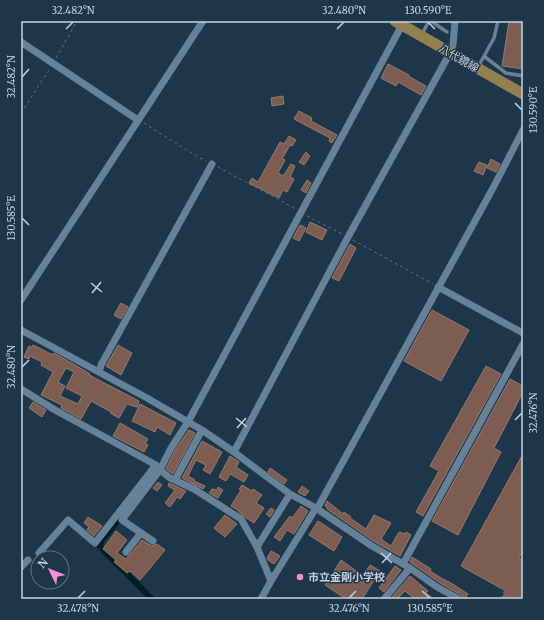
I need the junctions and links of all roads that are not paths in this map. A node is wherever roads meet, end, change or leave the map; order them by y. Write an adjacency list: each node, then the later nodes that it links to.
1 (203, 21): 14 (street)
2 (430, 21): 6 (lane); 7 (lane)
3 (455, 21): 9 (street)
4 (498, 21): 10 (lane)
5 (398, 23): 7 (main road, 八代鏡線); 24 (street)
6 (447, 32)
7 (421, 36): 9 (main road, 八代鏡線)
8 (21, 42): 14 (street)
9 (450, 52): 11 (main road, 八代鏡線); 26 (street)
10 (484, 57): 11 (lane); 12 (lane)
11 (478, 68): 13 (main road, 八代鏡線)
12 (523, 76)
13 (523, 94)
14 (138, 120): 18 (street)
15 (523, 130): 17 (street)
16 (212, 164): 22 (street)
17 (438, 287): 20 (street); 30 (street)
18 (21, 300)
19 (21, 330): 22 (street)
20 (523, 333)
21 (523, 344): 37 (street)
22 (99, 372): 24 (street)
23 (21, 389): 27 (street)
24 (188, 422): 25 (street); 27 (street)
25 (202, 430): 26 (street); 28 (street)
26 (234, 452): 29 (street)
27 (158, 468): 28 (street); 31 (street); 34 (street)
28 (176, 480): 33 (street)
29 (290, 494): 30 (street); 33 (street)
30 (316, 508): 37 (street); 40 (street)
31 (141, 533): 32 (street); 35 (street)
32 (154, 541)
33 (257, 547): 40 (street)
34 (42, 550)
35 (126, 552)
36 (28, 560): 38 (street)
37 (403, 564): 39 (street)
38 (21, 567)
39 (410, 568): 42 (street); 43 (street)
40 (272, 581): 41 (street)
41 (261, 599)
42 (384, 599)
43 (459, 599)

